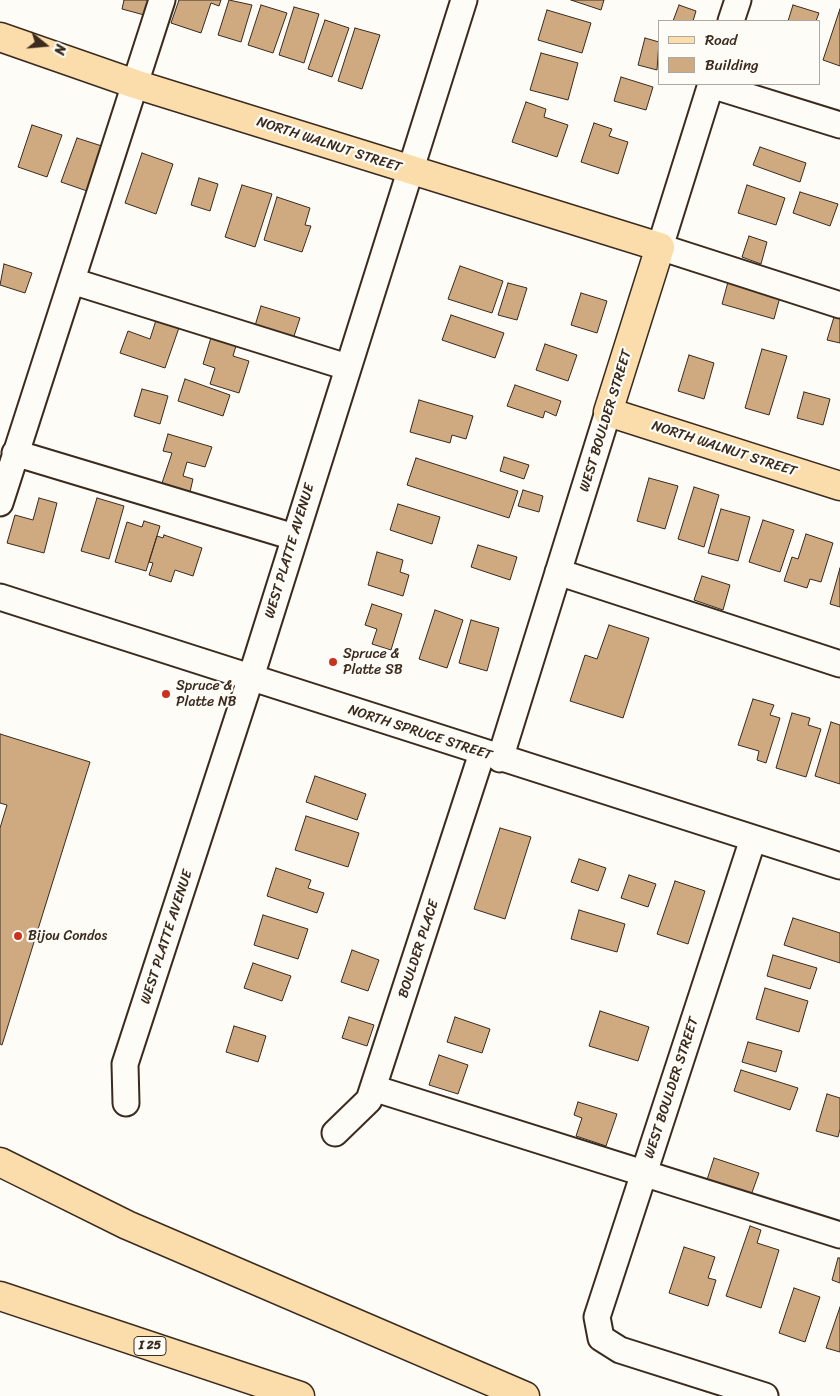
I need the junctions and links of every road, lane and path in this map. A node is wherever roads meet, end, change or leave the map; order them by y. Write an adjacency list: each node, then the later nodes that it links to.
1 (162, 0): 6 (street)
2 (464, 0): 10 (street, WEST PLATTE AVENUE)
3 (738, 0): 4 (street)
4 (731, 20)
5 (0, 38): 6 (main road, NORTH WALNUT STREET)
6 (135, 84): 10 (main road, NORTH WALNUT STREET); 12 (street)
7 (711, 85): 11 (street, WEST BOULDER STREET)
8 (714, 85): 9 (street)
9 (840, 125)
10 (410, 171): 11 (main road, NORTH WALNUT STREET); 14 (street, WEST PLATTE AVENUE)
11 (660, 247): 13 (street); 15 (main road, WEST BOULDER STREET)
12 (72, 281): 14 (street); 16 (street)
13 (840, 305)
14 (347, 367): 19 (street, WEST PLATTE AVENUE)
15 (608, 412): 17 (main road, NORTH WALNUT STREET); 20 (street, WEST BOULDER STREET)
16 (15, 453): 18 (street); 19 (street)
17 (840, 486)
18 (0, 503)
19 (294, 537): 23 (street, WEST PLATTE AVENUE)
20 (558, 572): 22 (street); 24 (street, WEST BOULDER STREET)
21 (0, 597): 23 (street, NORTH SPRUCE STREET)
22 (840, 664)
23 (251, 677): 24 (street, NORTH SPRUCE STREET); 28 (street, WEST PLATTE AVENUE)
24 (491, 756): 25 (street, NORTH SPRUCE STREET); 27 (street, BOULDER PLACE)
25 (753, 839): 26 (street, NORTH SPRUCE STREET); 31 (street, WEST BOULDER STREET)
26 (840, 866)
27 (373, 1088): 29 (street, BOULDER PLACE); 31 (street)
28 (126, 1103)
29 (335, 1133)
30 (0, 1162): 33 (main road)
31 (644, 1173): 34 (street); 38 (street, WEST BOULDER STREET)
32 (0, 1175): 33 (main road)
33 (80, 1202): 37 (main road)
34 (838, 1229)
35 (0, 1296): 36 (main road, I 25)
36 (300, 1396)
37 (525, 1396)
38 (765, 1396)

